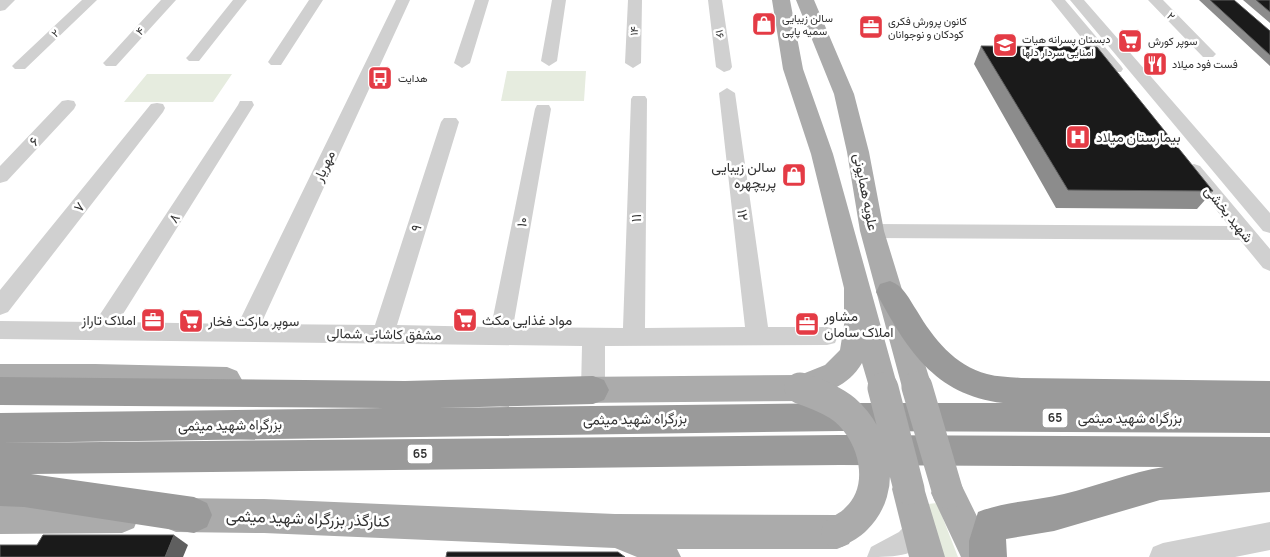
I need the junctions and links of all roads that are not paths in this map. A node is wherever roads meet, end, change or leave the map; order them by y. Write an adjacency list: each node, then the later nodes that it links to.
1 (8, 0): 16 (street)
2 (90, 0): 26 (street, ۲)
3 (169, 0): 24 (street, ۴)
4 (240, 0): 19 (street)
5 (316, 0): 21 (street)
6 (404, 0): 50 (street, مهریار)
7 (482, 0): 25 (street)
8 (560, 0): 20 (street)
9 (635, 0): 22 (street, ۱۴)
10 (715, 0): 27 (street, ۱۶)
11 (781, 0): 28 (main road)
12 (805, 0): 23 (main road, علویه همایونی)
13 (1058, 0): 17 (street, شهید بخشی)
14 (1077, 0): 17 (street, شهید بخشی)
15 (1155, 0): 18 (street, ۲)
16 (0, 7)
17 (1112, 54): 29 (street, شهید بخشی); 41 (street, شهید بخشی)
18 (1208, 54)
19 (194, 58)
20 (549, 61)
21 (276, 62)
22 (633, 62)
23 (832, 62): 28 (main road); 36 (main road, علویه همایونی)
24 (111, 63)
25 (462, 64)
26 (20, 66)
27 (724, 68)
28 (793, 69): 37 (main road)
29 (1126, 84)
30 (727, 93): 56 (street, ۱۲)
31 (639, 99): 53 (street, ۱۱)
32 (68, 104): 40 (street, ۶)
33 (246, 105): 49 (street, ۸)
34 (157, 108): 47 (street, ۷)
35 (543, 109): 52 (street, ۱۰)
36 (849, 113): 37 (main road); 42 (main road, علویه همایونی)
37 (807, 115): 45 (main road)
38 (450, 122): 51 (street, ۹)
39 (1182, 154): 43 (street, شهید بخشی)
40 (0, 177)
41 (1270, 226)
42 (872, 231): 43 (street); 46 (main road, علویه همایونی)
43 (1244, 233): 44 (street, شهید بخشی)
44 (1270, 263)
45 (857, 288): 58 (main road); 72 (main road, bridge)
46 (890, 292): 61 (highway); 75 (main road, علویه همایونی, bridge)
47 (0, 306)
48 (0, 330): 49 (street, مشفق کاشانی شمالی)
49 (101, 331): 50 (street, مشفق کاشانی شمالی)
50 (245, 332): 51 (street, مشفق کاشانی شمالی)
51 (383, 334): 52 (street, مشفق کاشانی شمالی)
52 (500, 336): 55 (street, مشفق کاشانی شمالی)
53 (634, 336): 55 (street, مشفق کاشانی شمالی); 56 (street, مشفق کاشانی شمالی)
54 (827, 336): 56 (street, مشفق کاشانی شمالی)
55 (594, 337): 59 (street)
56 (758, 337)
57 (0, 377): 59 (main road)
58 (800, 388): 59 (main road); 70 (main road, کنارگذر بزرگراه شهید میثمی, bridge)
59 (593, 390): 60 (highway)
60 (0, 391)
61 (1270, 394)
62 (1270, 419): 63 (highway, بزرگراه شهید میثمی / 65)
63 (0, 428)
64 (1270, 452): 65 (highway, 65)
65 (0, 459)
66 (1270, 476): 76 (highway)
67 (0, 488): 68 (highway)
68 (194, 515): 69 (main road, کنارگذر بزرگراه شهید میثمی); 70 (main road, کنارگذر بزرگراه شهید میثمی)
69 (0, 517)
70 (615, 531): 73 (main road)
71 (1270, 536): 77 (street)
72 (923, 543): 74 (street)
73 (664, 557)
74 (881, 557)
75 (979, 557)
76 (988, 557)
77 (1163, 557)

